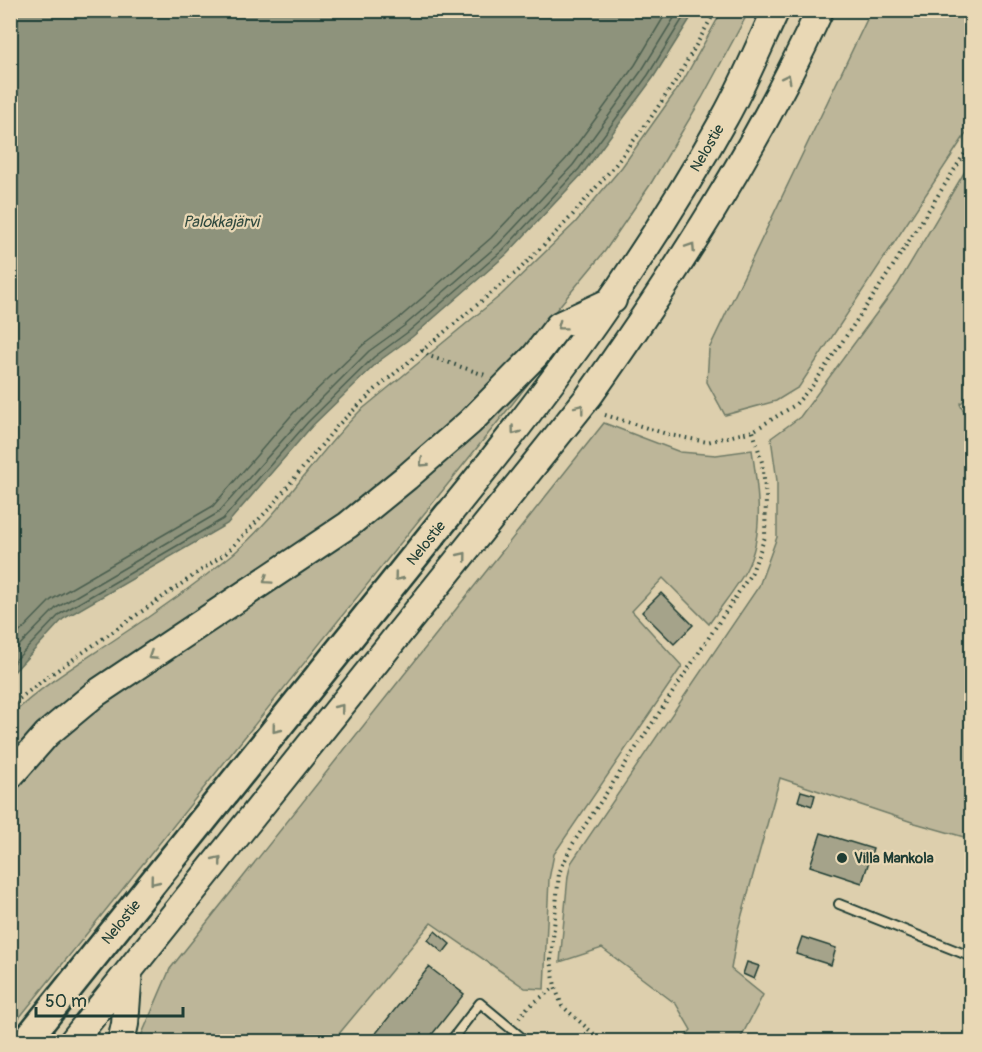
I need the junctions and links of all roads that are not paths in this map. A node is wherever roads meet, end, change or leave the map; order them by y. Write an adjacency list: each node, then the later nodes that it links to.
1 (776, 10): 3 (highway, Nelostie)
2 (820, 10): 8 (highway, one-way to 2)
3 (613, 300): 4 (highway, Nelostie, one-way to 4); 5 (highway, one-way to 5)
4 (448, 515): 9 (highway, Nelostie, one-way to 9)
5 (10, 776)
6 (839, 904): 7 (lane)
7 (972, 957)
8 (129, 971): 10 (highway); 11 (highway)
9 (25, 1041)
10 (72, 1041)
11 (121, 1041)
12 (450, 1041): 13 (lane)
13 (528, 1041)

